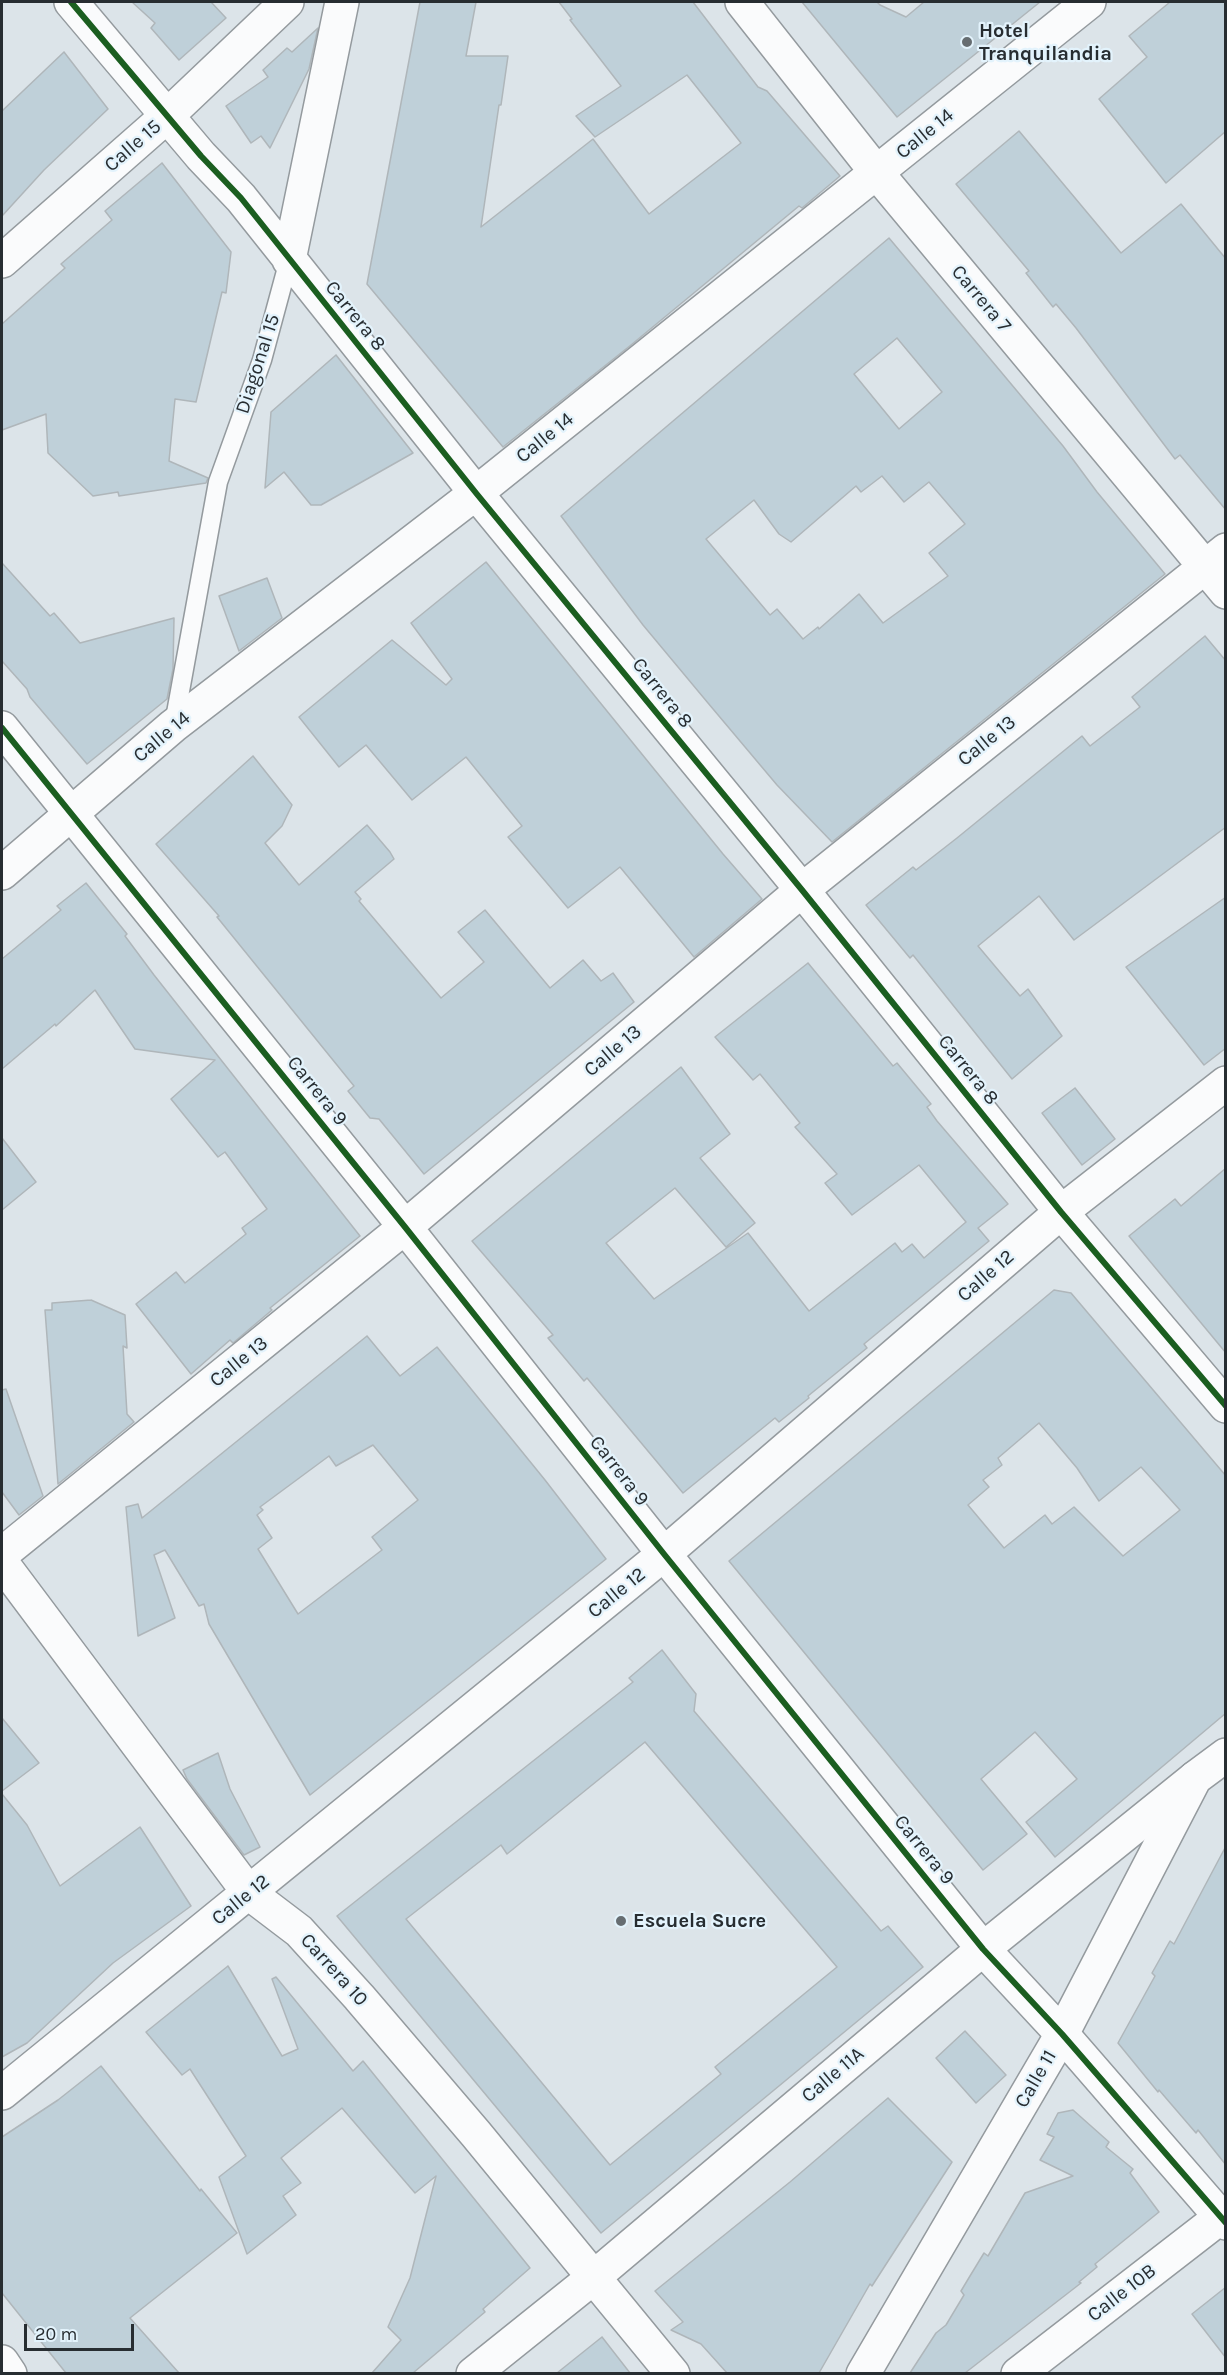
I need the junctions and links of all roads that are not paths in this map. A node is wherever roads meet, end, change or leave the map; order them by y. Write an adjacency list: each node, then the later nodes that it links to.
1 (71, 2): 6 (street, Carrera 8)
2 (287, 2): 6 (street, Calle 15)
3 (342, 2): 8 (street, Diagonal 15)
4 (742, 2): 7 (street, Carrera 7)
5 (1089, 2): 7 (street, Calle 14)
6 (167, 116): 8 (street, Carrera 8); 9 (street, Calle 15)
7 (877, 173): 10 (street, Calle 14); 11 (street, Carrera 7)
8 (289, 260): 10 (street, Carrera 8); 13 (lane, Diagonal 15)
9 (2, 261)
10 (476, 493): 13 (street, Calle 14); 17 (street, Carrera 8)
11 (1215, 559): 12 (street, Carrera 7); 17 (street, Calle 13)
12 (1226, 592)
13 (173, 726): 15 (street, Calle 14)
14 (2, 728): 15 (street, Carrera 9)
15 (71, 813): 16 (street, Calle 14); 20 (street, Carrera 9)
16 (2, 873)
17 (802, 890): 19 (street, Carrera 8); 20 (street, Calle 13)
18 (1226, 1083): 19 (street, Calle 12)
19 (1060, 1212): 21 (street, Carrera 8); 23 (street, Calle 12)
20 (405, 1227): 22 (street, Calle 13); 23 (street, Carrera 9)
21 (1226, 1406)
22 (2, 1554)
23 (664, 1554): 27 (street, Calle 12); 28 (street, Carrera 9)
24 (2, 1563): 27 (street, Carrera 10)
25 (1226, 1755): 26 (street, Calle 11)
26 (1195, 1778): 28 (street, Calle 11A); 29 (street, Calle 11)
27 (249, 1893): 30 (street, Calle 12); 32 (street, Carrera 10)
28 (983, 1949): 29 (street, Carrera 9); 32 (street, Calle 11A)
29 (1062, 2034): 31 (street, Carrera 9); 37 (street, Calle 11)
30 (2, 2093)
31 (1224, 2218): 38 (street, Calle 10B)
32 (594, 2277): 35 (street, Calle 11A); 36 (street, Carrera 10)
33 (2, 2362): 34 (street)
34 (10, 2373)
35 (473, 2373)
36 (673, 2373)
37 (862, 2373)
38 (1018, 2373)

